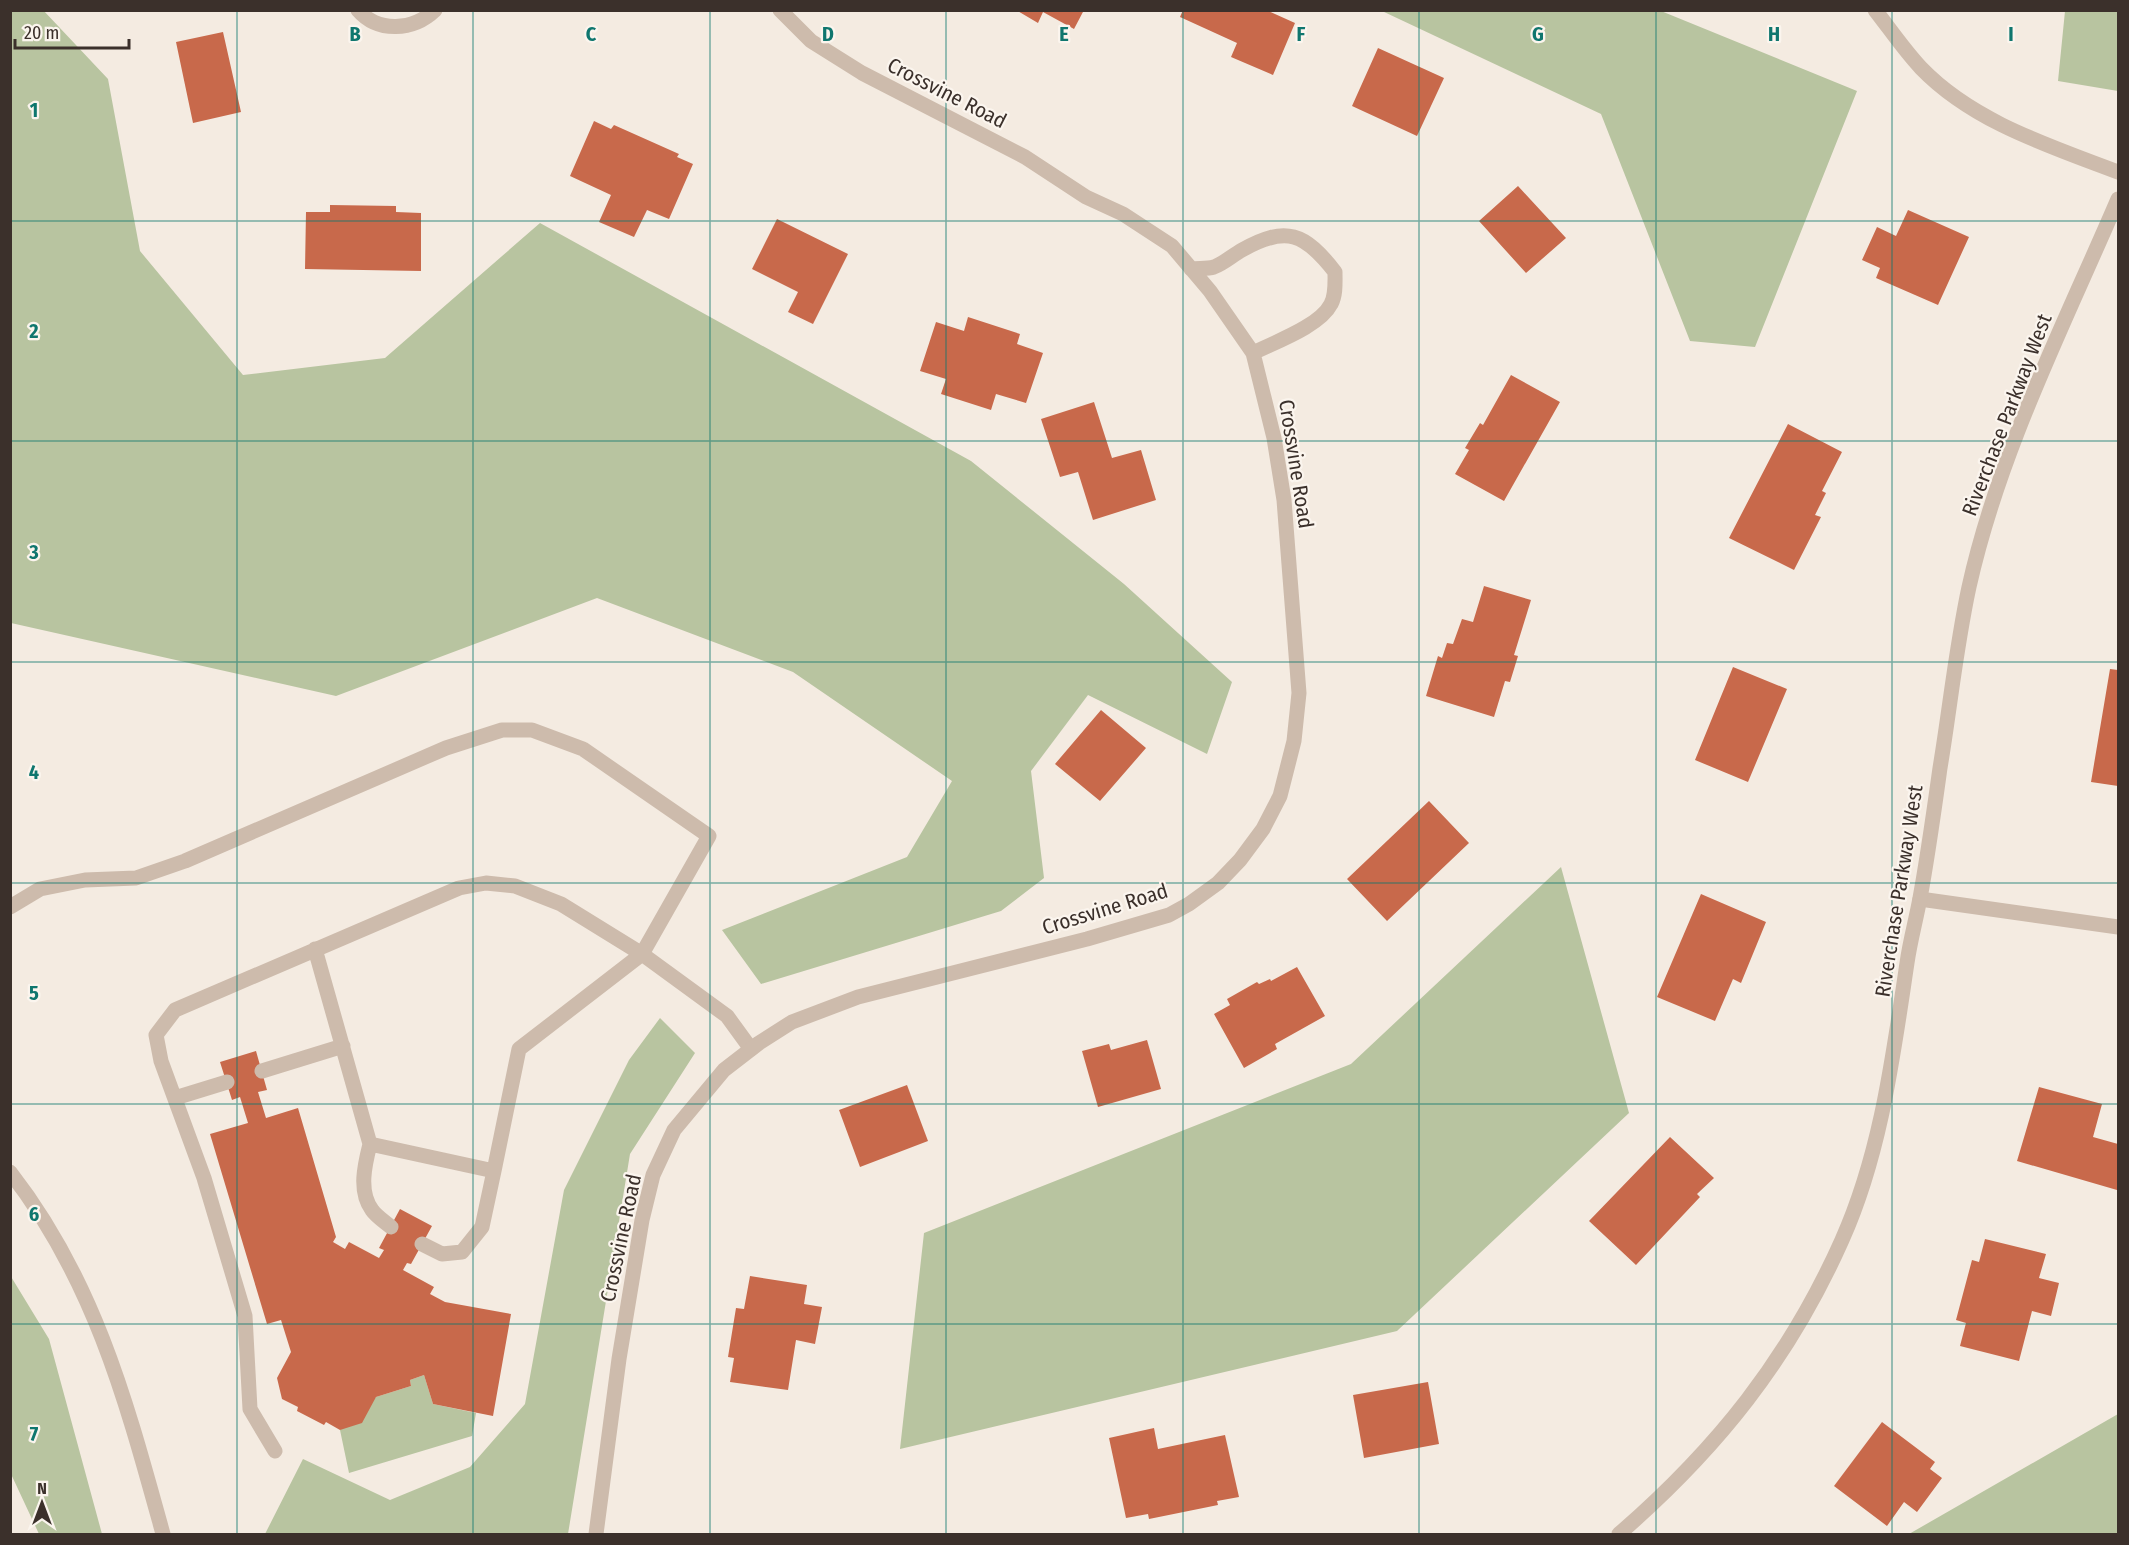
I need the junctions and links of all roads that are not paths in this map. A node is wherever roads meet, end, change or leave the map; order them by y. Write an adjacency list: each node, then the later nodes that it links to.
1 (358, 10): 2 (street)
2 (435, 10)
3 (780, 10): 7 (street, Crossvine Road)
4 (1875, 10): 5 (street)
5 (2118, 172)
6 (2118, 199): 9 (street, Riverchase Parkway West)
7 (1191, 269): 8 (street, Crossvine Road); 8 (street)
8 (1253, 353): 15 (street, Crossvine Road)
9 (1920, 899): 11 (street); 27 (street, Riverchase Parkway West)
10 (10, 907): 13 (street)
11 (2118, 927)
12 (315, 949): 13 (street); 14 (street); 18 (street)
13 (642, 954): 15 (street); 21 (street)
14 (343, 1046): 16 (street); 19 (street)
15 (751, 1049): 26 (street, Crossvine Road)
16 (262, 1071)
17 (226, 1082): 18 (street)
18 (174, 1098): 24 (street)
19 (370, 1144): 21 (street); 22 (street)
20 (10, 1172): 25 (street)
21 (494, 1172): 23 (street)
22 (391, 1227)
23 (422, 1244)
24 (275, 1450)
25 (163, 1534)
26 (596, 1534)
27 (1619, 1534)

